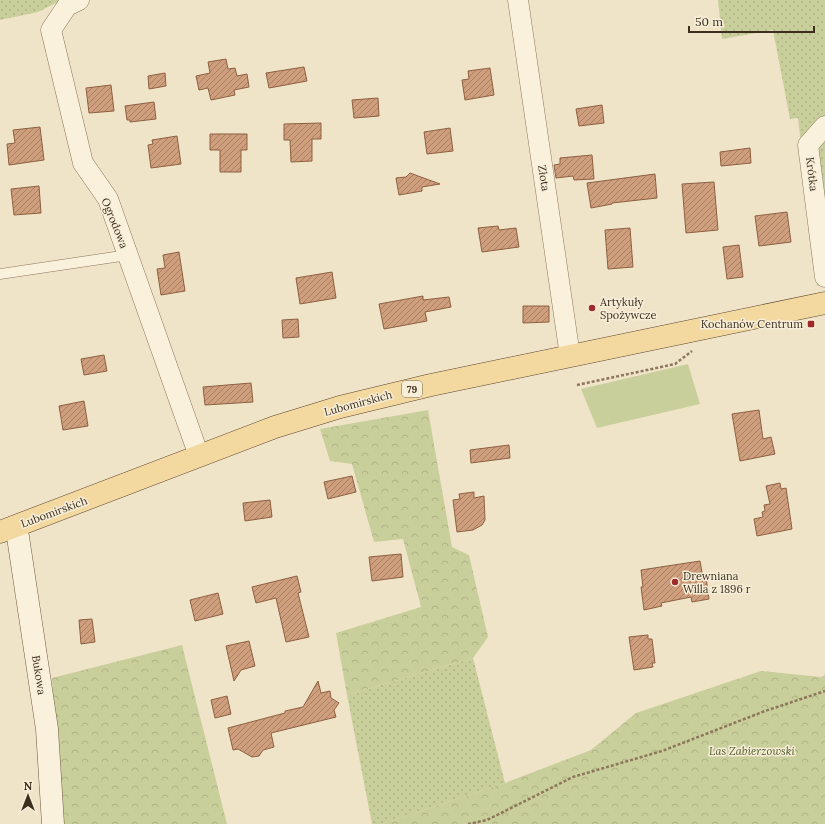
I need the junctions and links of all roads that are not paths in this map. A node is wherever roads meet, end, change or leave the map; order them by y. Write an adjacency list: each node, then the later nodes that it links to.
1 (79, 0): 4 (street, Ogrodowa)
2 (518, 0): 8 (street, Złota)
3 (825, 126): 6 (street, Krótka)
4 (128, 256): 5 (lane); 9 (street, Ogrodowa)
5 (0, 274)
6 (825, 277)
7 (825, 303): 8 (main road, Lubomirskich / 79)
8 (570, 356): 9 (main road, Lubomirskich / 79)
9 (199, 456): 10 (main road, Lubomirskich / 79)
10 (7, 530): 11 (street, Bukowa)
11 (53, 824)

